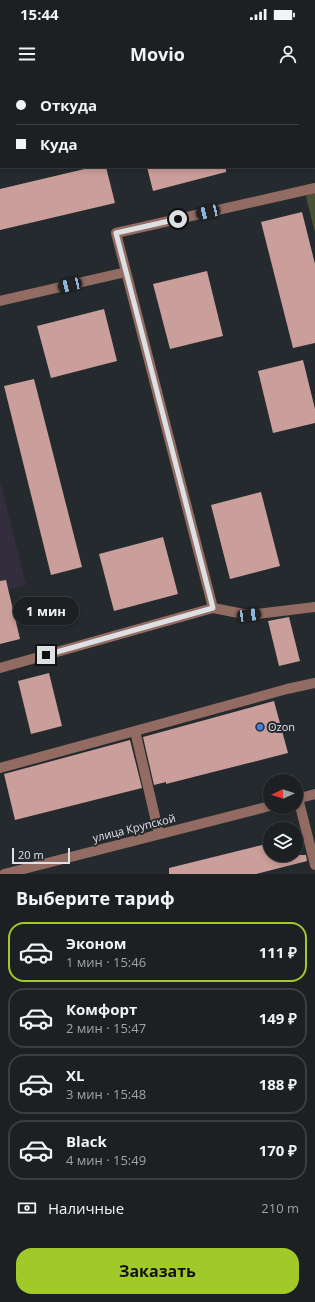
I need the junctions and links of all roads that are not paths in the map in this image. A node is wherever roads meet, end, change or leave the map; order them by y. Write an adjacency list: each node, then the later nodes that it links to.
1 (315, 188): 2 (street)
2 (126, 272): 3 (street); 5 (street)
3 (0, 301)
4 (315, 607): 5 (street)
5 (213, 608): 6 (street)
6 (0, 668)
7 (315, 683): 8 (street)
8 (136, 731): 9 (street); 14 (street)
9 (0, 768)
10 (315, 794): 11 (street)
11 (303, 797)
12 (263, 808): 14 (street, улица Крупской)
13 (301, 814): 15 (street)
14 (159, 834): 16 (street, улица Крупской)
15 (315, 865)
16 (4, 874)

